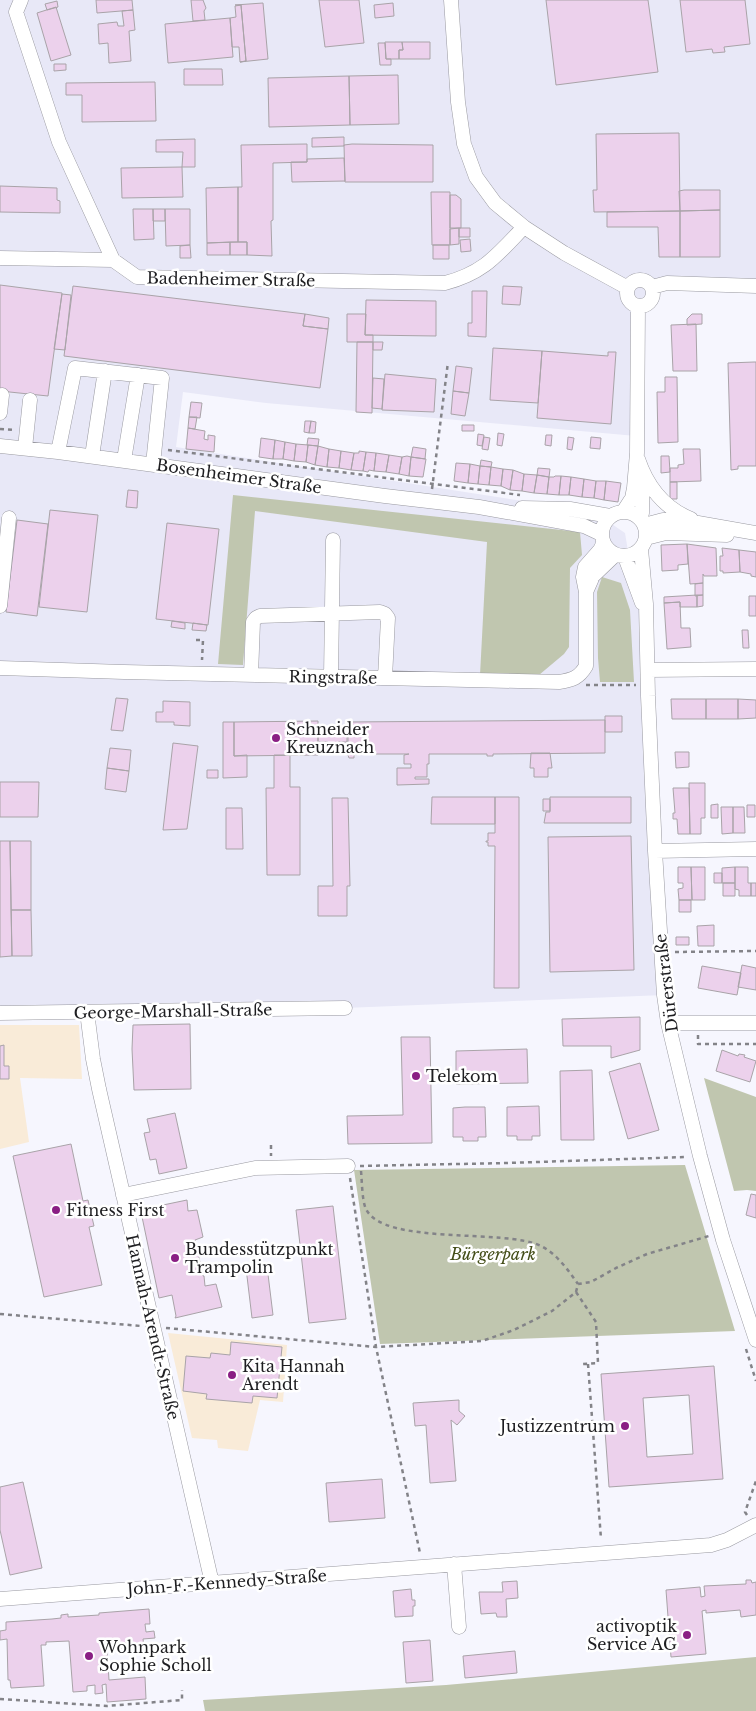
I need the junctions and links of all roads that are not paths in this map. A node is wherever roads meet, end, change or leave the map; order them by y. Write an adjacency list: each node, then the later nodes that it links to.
1 (21, 0): 5 (street)
2 (451, 0): 3 (street)
3 (524, 227): 5 (street, Badenheimer Straße); 8 (street)
4 (0, 258): 5 (street)
5 (113, 260)
6 (756, 286): 7 (street)
7 (652, 287): 8 (street); 9 (street)
8 (628, 288): 9 (street)
9 (638, 306): 18 (street)
10 (105, 372): 11 (street); 17 (street); 19 (street)
11 (138, 375): 20 (street); 21 (street)
12 (2, 395): 14 (street)
13 (30, 400): 16 (street)
14 (0, 413)
15 (0, 446): 16 (street, Bosenheimer Straße)
16 (25, 448): 17 (street, Bosenheimer Straße)
17 (58, 452): 19 (street, Bosenheimer Straße)
18 (636, 453): 22 (street); 24 (street)
19 (92, 456): 20 (street, Bosenheimer Straße)
20 (124, 460): 21 (street, Bosenheimer Straße)
21 (153, 464): 23 (street, Bosenheimer Straße)
22 (642, 472): 26 (street); 27 (street, Dürerstraße)
23 (478, 507): 24 (street, Bosenheimer Straße); 29 (street, Bosenheimer Straße)
24 (617, 514): 27 (street); 29 (street)
25 (9, 518): 33 (street)
26 (698, 522): 27 (street); 28 (street)
27 (643, 533): 28 (street); 31 (street); 35 (street, Dürerstraße)
28 (756, 534)
29 (602, 539): 31 (street); 32 (street)
30 (333, 540): 34 (street)
31 (620, 556): 32 (street); 35 (street, Dürerstraße)
32 (586, 592): 41 (street, Ringstraße)
33 (0, 606)
34 (332, 613): 39 (street); 40 (street); 41 (street)
35 (646, 624): 38 (street, Dürerstraße)
36 (0, 668): 39 (street, Ringstraße)
37 (756, 669): 38 (street)
38 (648, 670): 43 (street, Dürerstraße)
39 (252, 675): 40 (street, Ringstraße)
40 (331, 677): 41 (street, Ringstraße)
41 (385, 678)
42 (756, 849): 43 (street)
43 (655, 851): 47 (street, Dürerstraße)
44 (345, 1008): 45 (street, George-Marshall-Straße)
45 (87, 1012): 46 (street, George-Marshall-Straße); 50 (street, Hannah-Arendt-Straße)
46 (0, 1013)
47 (668, 1023): 48 (street); 51 (street, Dürerstraße)
48 (756, 1023)
49 (354, 1166): 50 (street)
50 (123, 1195): 54 (street, Hannah-Arendt-Straße)
51 (755, 1335)
52 (756, 1526): 53 (street, John-F.-Kennedy-Straße)
53 (454, 1564): 54 (street, John-F.-Kennedy-Straße); 56 (street)
54 (212, 1583): 55 (street, John-F.-Kennedy-Straße)
55 (0, 1599)
56 (459, 1627)

